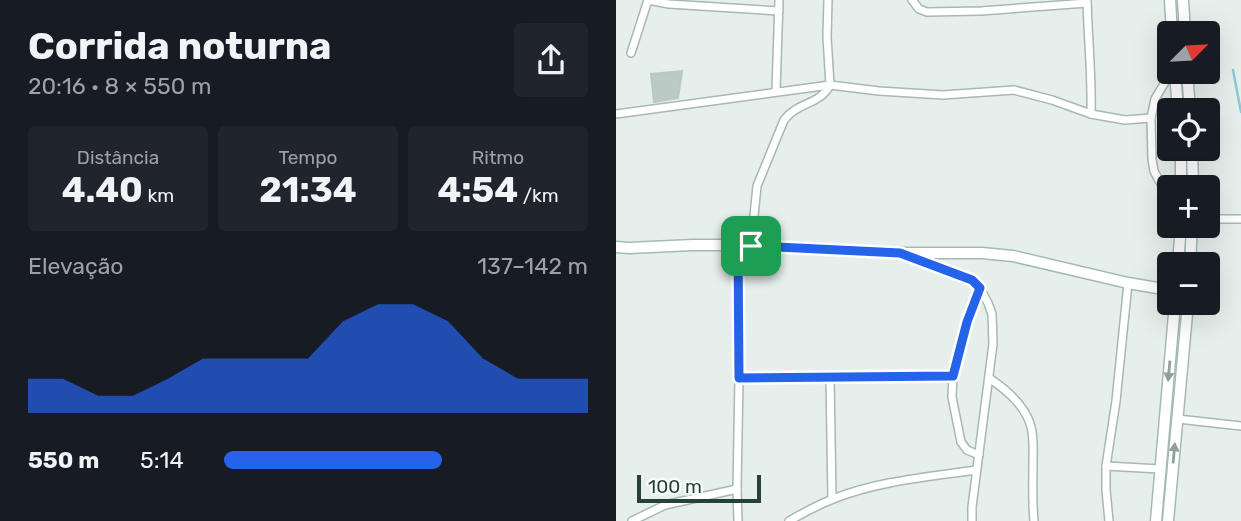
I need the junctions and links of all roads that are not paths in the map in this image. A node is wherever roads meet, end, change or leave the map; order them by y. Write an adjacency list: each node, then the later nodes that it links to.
1 (648, 0): 7 (street); 12 (street)
2 (779, 0): 9 (street)
3 (828, 0): 14 (street)
4 (912, 0): 8 (street)
5 (1170, 0): 10 (street)
6 (1183, 0): 11 (street)
7 (690, 2): 9 (street)
8 (1087, 2): 17 (street)
9 (779, 11): 15 (street)
10 (1171, 21)
11 (1184, 21)
12 (631, 53)
13 (1162, 84): 18 (street)
14 (831, 85): 15 (street); 17 (street); 23 (street)
15 (776, 91): 16 (street)
16 (616, 114)
17 (1091, 114): 18 (street)
18 (1151, 118): 19 (street)
19 (1157, 177)
20 (1220, 219): 21 (street)
21 (1241, 219)
22 (738, 245): 23 (street); 24 (street); 35 (street)
23 (751, 246): 25 (street)
24 (616, 247)
25 (900, 253): 26 (street); 27 (street)
26 (1128, 283): 28 (street); 40 (street)
27 (980, 288): 33 (street); 36 (street)
28 (1157, 288)
29 (1174, 315): 31 (street)
30 (1187, 315): 32 (street)
31 (1173, 321): 32 (street); 41 (street, one-way to 41)
32 (1186, 322): 37 (street)
33 (953, 376): 34 (street); 39 (street)
34 (830, 377): 35 (street); 44 (street)
35 (739, 378): 43 (street)
36 (989, 378): 39 (street); 50 (street)
37 (1178, 419): 38 (street); 53 (street, one-way to 37)
38 (1241, 426)
39 (979, 455): 42 (street)
40 (1106, 466): 41 (street); 51 (street)
41 (1160, 469): 52 (street)
42 (976, 470): 44 (street); 49 (street)
43 (737, 489): 46 (street); 47 (street)
44 (832, 499): 45 (street)
45 (800, 518): 48 (street)
46 (632, 521)
47 (738, 521)
48 (789, 521)
49 (972, 521)
50 (1034, 521)
51 (1109, 521)
52 (1156, 521)
53 (1168, 521)

